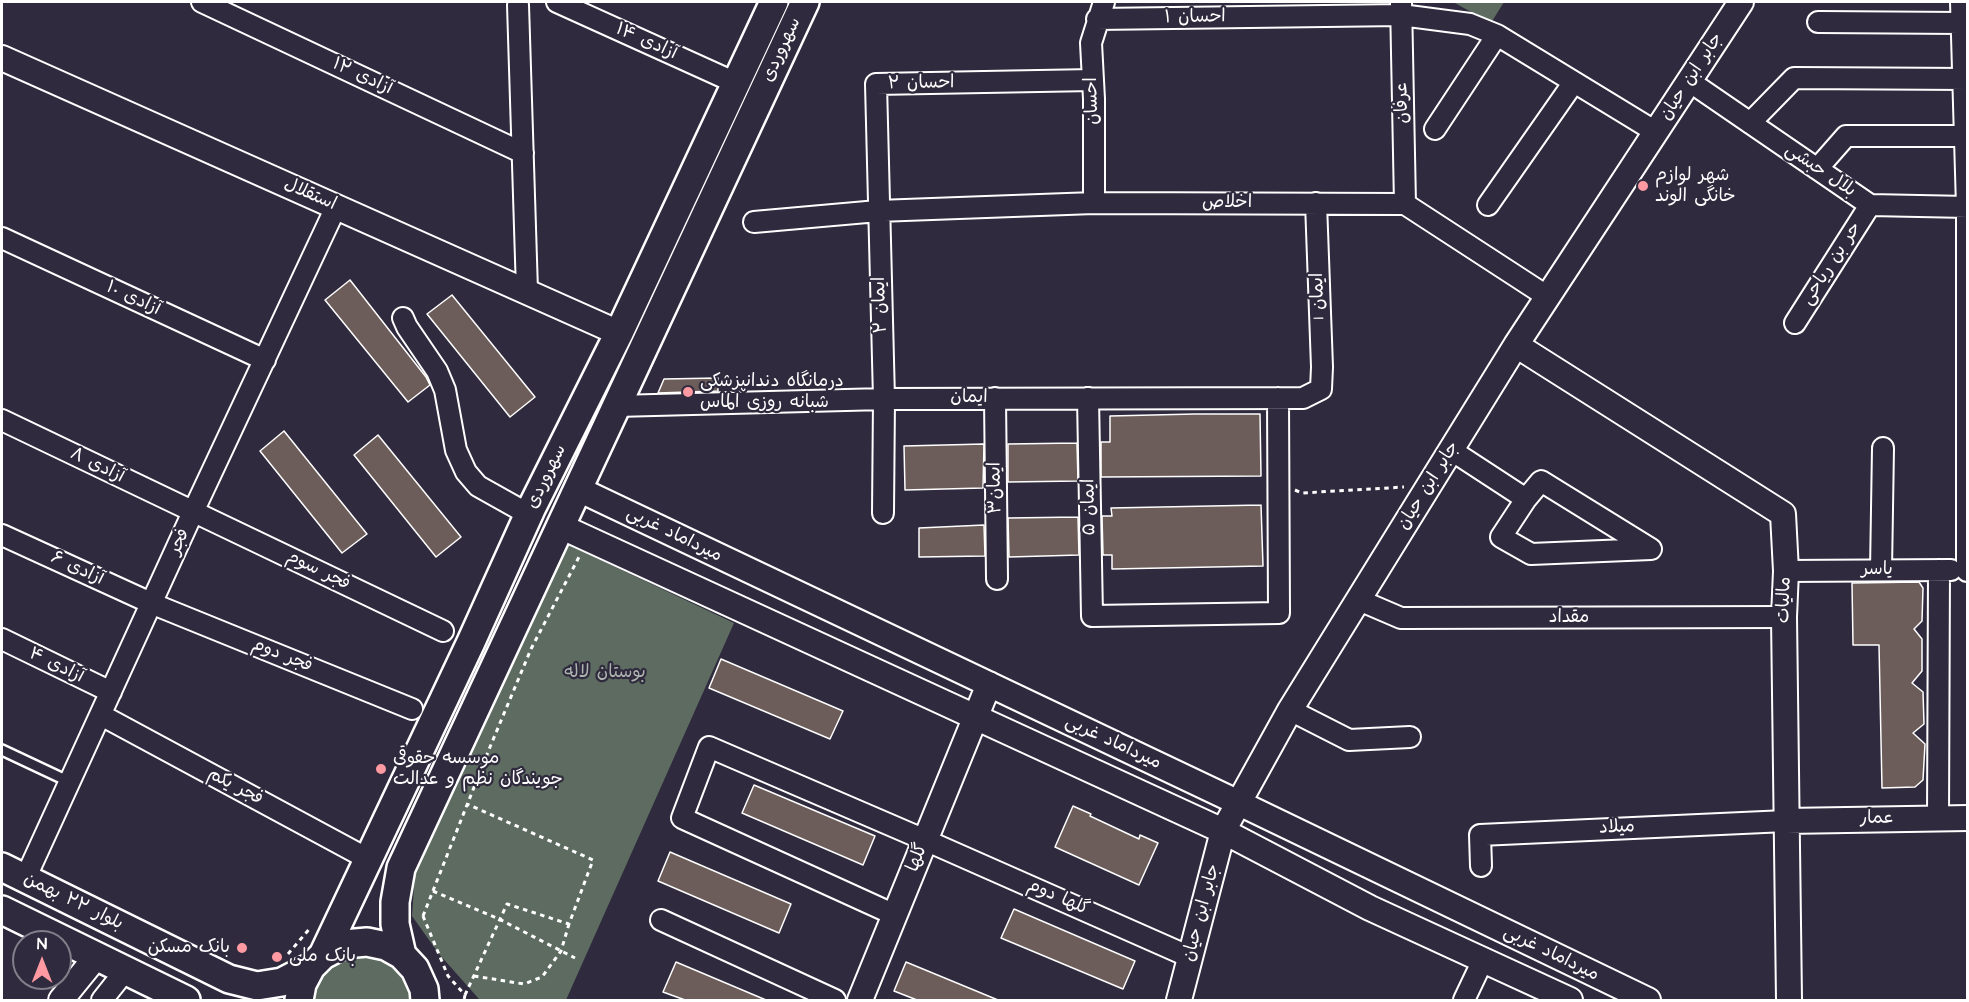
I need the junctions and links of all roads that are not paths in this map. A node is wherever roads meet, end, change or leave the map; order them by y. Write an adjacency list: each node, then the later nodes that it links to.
1 (202, 2): 23 (street, آزادی ۱۲)
2 (557, 2): 18 (street, آزادی ۱۴)
3 (774, 2): 18 (main road, سهروردی)
4 (805, 2): 47 (main road, سهروردی)
5 (1741, 2): 16 (street, جابر ابن حیان)
6 (1961, 2): 11 (street)
7 (520, 3): 23 (street)
8 (1401, 8): 9 (street, احسان ۱); 12 (street, احسان ۱); 27 (street, عرفان)
9 (1100, 10): 15 (street, احسان)
10 (1818, 22): 11 (street)
11 (1962, 23): 14 (street)
12 (1497, 35): 17 (street, احسان ۱); 20 (street)
13 (2, 58): 30 (street, استقلال)
14 (1965, 79): 19 (street); 22 (street)
15 (1093, 80): 25 (street, احسان); 32 (street, احسان ۲)
16 (1689, 81): 19 (street, بلال حبشی); 21 (street, جابر ابن حیان)
17 (1574, 82): 21 (street, احسان ۱); 28 (street)
18 (736, 83): 39 (main road, سهروردی)
19 (1750, 123): 24 (street, بلال حبشی)
20 (1435, 129)
21 (1656, 132): 36 (street, جابر ابن حیان)
22 (1965, 136): 24 (street); 31 (street)
23 (523, 153): 35 (street)
24 (1817, 169): 29 (street, بلال حبشی)
25 (1094, 203): 26 (street, اخلاص); 32 (street, اخلاص)
26 (1316, 204): 27 (street, اخلاص); 42 (street, ایمان 1)
27 (1405, 204): 36 (street)
28 (1488, 205)
29 (1870, 205): 31 (street, بلال حبشی); 38 (street, حر بن ریاحی)
30 (336, 207): 35 (street, استقلال); 41 (street, فجر)
31 (1967, 207): 61 (street)
32 (878, 211): 33 (street, اخلاص); 46 (street, ایمان ۲)
33 (754, 222)
34 (2, 238): 41 (street, آزادی ۱۰)
35 (527, 291): 39 (street, استقلال)
36 (1548, 297): 40 (street, جابر ابن حیان)
37 (403, 318): 55 (street)
38 (1795, 323)
39 (619, 333): 55 (main road, سهروردی)
40 (1516, 345): 50 (street, جابر ابن حیان); 60 (street, مالیات)
41 (265, 360): 53 (street, فجر)
42 (1321, 389): 45 (street, ایمان)
43 (995, 398): 44 (street, ایمان); 46 (street, ایمان); 62 (street, ایمان۳)
44 (1088, 398): 45 (street, ایمان); 45 (street, ایمان ۵)
45 (1278, 398)
46 (884, 399): 47 (street, ایمان); 54 (street, ایمان ۲)
47 (616, 406): 51 (main road, سهروردی)
48 (2, 420): 53 (street, آزادی ۸)
49 (1883, 448): 58 (street)
50 (1451, 450): 52 (street); 63 (street, جابر ابن حیان)
51 (578, 489): 56 (main road, سهروردی); 68 (street, میرداماد غربی)
52 (1526, 499): 52 (street)
53 (193, 512): 64 (street, فجر); 66 (street, فجر سوم)
54 (883, 513)
55 (528, 514): 70 (main road, سهروردی)
56 (560, 526): 72 (main road, سهروردی); 75 (street, میرداماد غربی)
57 (2, 535): 64 (street, آزادی ۶)
58 (1881, 570): 59 (street, یاسر); 60 (street, یاسر)
59 (1940, 570): 61 (street, یاسر); 80 (street)
60 (1786, 571): 65 (street, مالیات)
61 (1967, 571)
62 (997, 579)
63 (1359, 600): 65 (street, مقداد); 73 (street, جابر ابن حیان)
64 (153, 603): 69 (street, فجر); 71 (street, فجر دوم)
65 (1784, 617): 82 (street, مالیات)
66 (443, 631)
67 (2, 639): 69 (street, آزادی ۴)
68 (989, 684): 75 (street, گلها); 79 (street, میرداماد غربی)
69 (111, 692): 74 (street, فجر)
70 (446, 696): 72 (main road); 85 (main road, سهروردی)
71 (412, 709)
72 (475, 710): 91 (main road, سهروردی)
73 (1290, 710): 76 (street); 79 (street, جابر ابن حیان)
74 (101, 715): 78 (street, فجر); 85 (street, فجر یکم)
75 (975, 716): 83 (street, میرداماد غربی); 84 (street, گلها)
76 (1410, 737)
77 (2, 750): 78 (lane)
78 (70, 782): 87 (street, فجر)
79 (1239, 803): 83 (street, جابر ابن حیان); 107 (street, میرداماد غربی)
80 (1938, 818): 81 (street, عمار); 82 (street, عمار)
81 (1968, 818)
82 (1786, 820): 86 (street, میلاد); 108 (street, مالیات)
83 (1223, 831): 93 (street, جابر ابن حیان); 94 (street, میرداماد غربی)
84 (926, 840): 89 (street, گلها); 89 (street, گلها دوم); 93 (street, گلها دوم)
85 (368, 859): 95 (main road, سهروردی)
86 (1481, 866)
87 (13, 873): 95 (main road, بلوار ۲۲ بهمن)
88 (2, 910): 92 (main road)
89 (895, 915): 103 (street, گلها)
90 (661, 920): 102 (street)
91 (402, 955): 95 (main road, بلوار ۲۲ بهمن); 97 (main road)
92 (96, 957): 96 (main road); 98 (street)
93 (1190, 957): 104 (street, جابر ابن حیان)
94 (1483, 960): 105 (street); 106 (street, میرداماد غربی)
95 (317, 961): 101 (main road, سهروردی)
96 (125, 971): 99 (street); 100 (main road)
97 (439, 996)
98 (61, 1000)
99 (102, 1000)
100 (186, 1000)
101 (299, 1000)
102 (835, 1000)
103 (860, 1000)
104 (1179, 1000)
105 (1464, 1000)
106 (1570, 1000)
107 (1648, 1000)
108 (1789, 1000)

